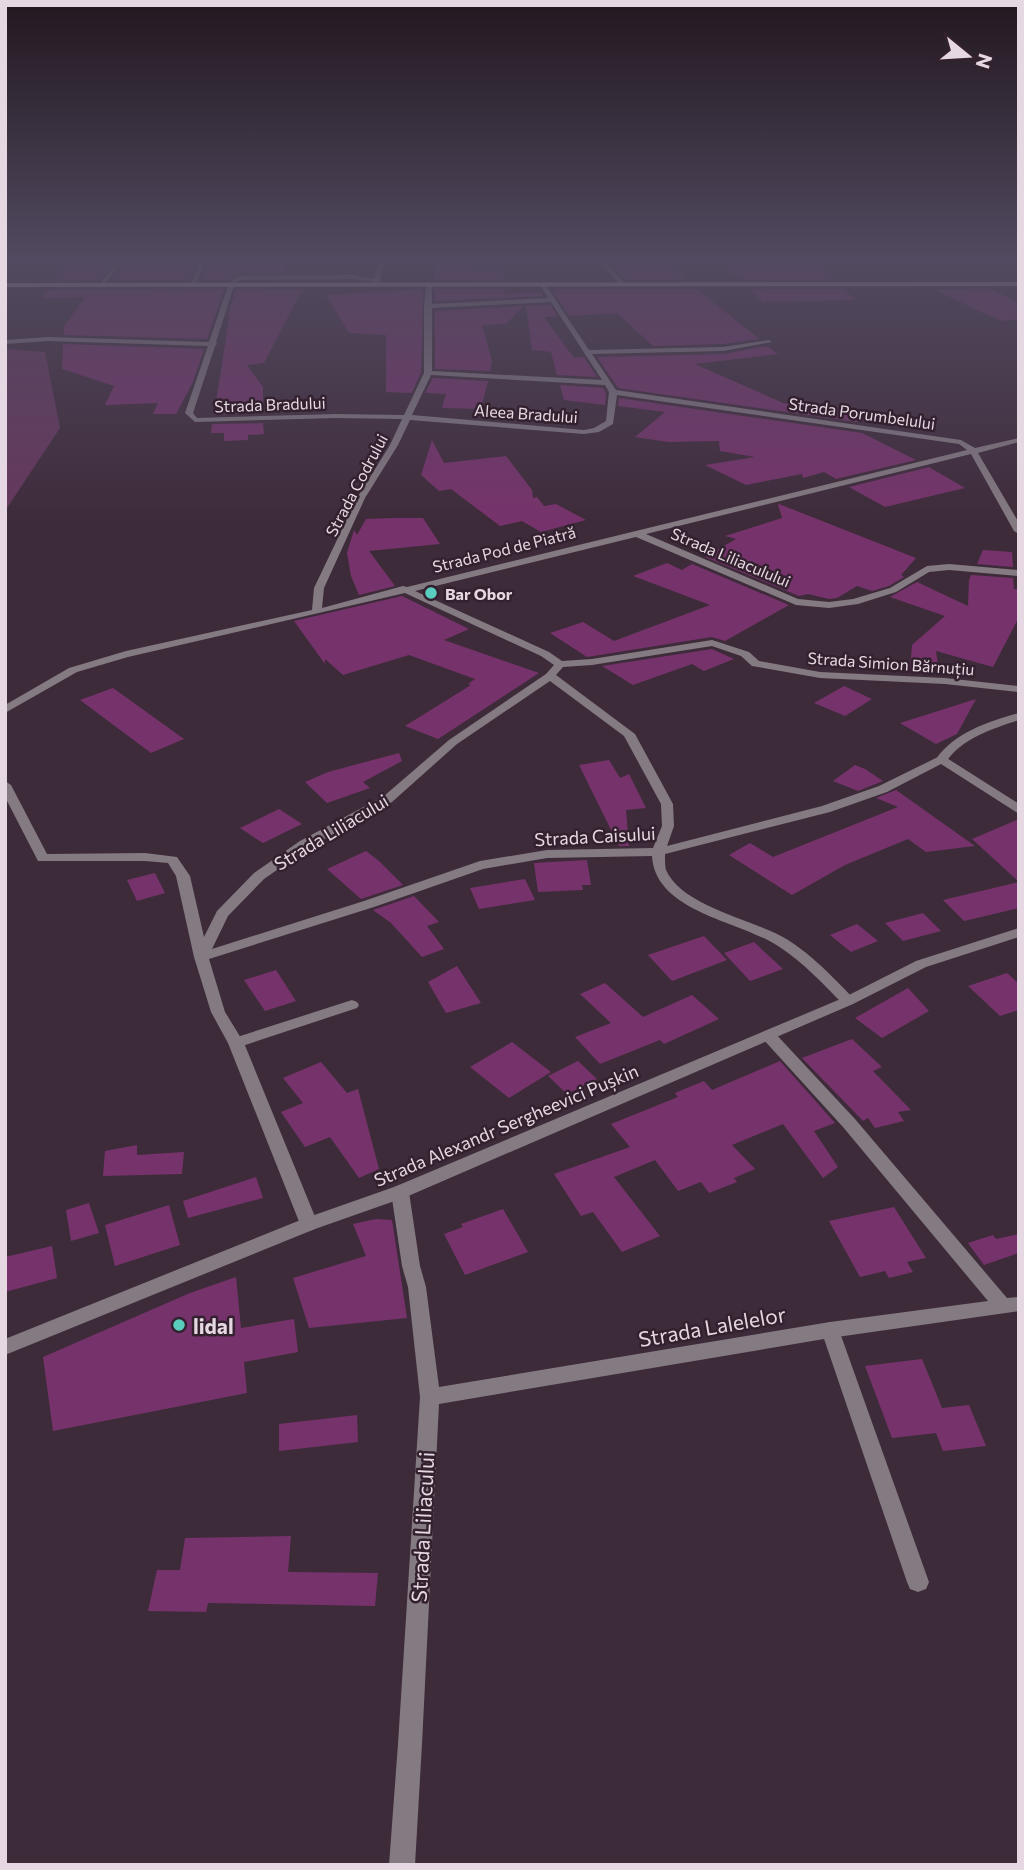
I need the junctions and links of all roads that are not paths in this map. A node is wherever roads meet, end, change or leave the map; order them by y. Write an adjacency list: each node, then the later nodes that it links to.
1 (214, 345): 9 (street, Strada Bradului)
2 (428, 345): 6 (street, Strada Codrului)
3 (584, 345): 5 (street)
4 (748, 345): 5 (street)
5 (589, 352): 7 (street)
6 (429, 373): 7 (street); 9 (street, Strada Codrului)
7 (608, 383): 8 (street)
8 (613, 392): 9 (street, Aleea Bradului); 11 (street, Strada Porumbelului)
9 (407, 417): 16 (street, Strada Codrului)
10 (1019, 440): 11 (street, Strada Pod de Piatră)
11 (973, 451): 12 (street); 13 (street, Strada Pod de Piatră)
12 (1019, 531)
13 (635, 533): 14 (street, Strada Liliaculului); 15 (street, Strada Pod de Piatră)
14 (1019, 573)
15 (403, 589): 16 (street, Strada Pod de Piatră); 17 (street)
16 (317, 612): 20 (street, Strada Pod de Piatră)
17 (560, 664): 18 (street, Strada Liliacului); 19 (street, Strada Simion Bărnuțiu)
18 (550, 676): 27 (street); 29 (street, Strada Liliacului)
19 (1019, 689)
20 (22, 700): 21 (street); 22 (street, Strada Pod de Piatră)
21 (5, 701)
22 (5, 710)
23 (1019, 716): 24 (street, Strada Caisului)
24 (942, 759): 26 (street); 27 (street, Strada Caisului)
25 (5, 785): 29 (street)
26 (1019, 810)
27 (658, 852): 29 (street, Strada Caisului); 30 (street)
28 (1019, 932): 30 (street, Strada Alexandr Sergheevici Pușkin)
29 (201, 957): 33 (street)
30 (848, 1001): 32 (street, Strada Alexandr Sergheevici Pușkin)
31 (352, 1004): 33 (street)
32 (768, 1035): 34 (street, Strada Alexandr Sergheevici Pușkin); 36 (street, Strada Lalelelor)
33 (236, 1043): 35 (street)
34 (400, 1192): 35 (street, Strada Alexandr Sergheevici Pușkin); 39 (street, Strada Liliacului)
35 (309, 1224): 38 (street, Strada Alexandr Sergheevici Pușkin)
36 (1011, 1305): 37 (street, Strada Lalelelor)
37 (830, 1330): 39 (street, Strada Lalelelor); 40 (street)
38 (5, 1347)
39 (430, 1397): 41 (street, Strada Liliacului)
40 (919, 1582)
41 (402, 1865)

